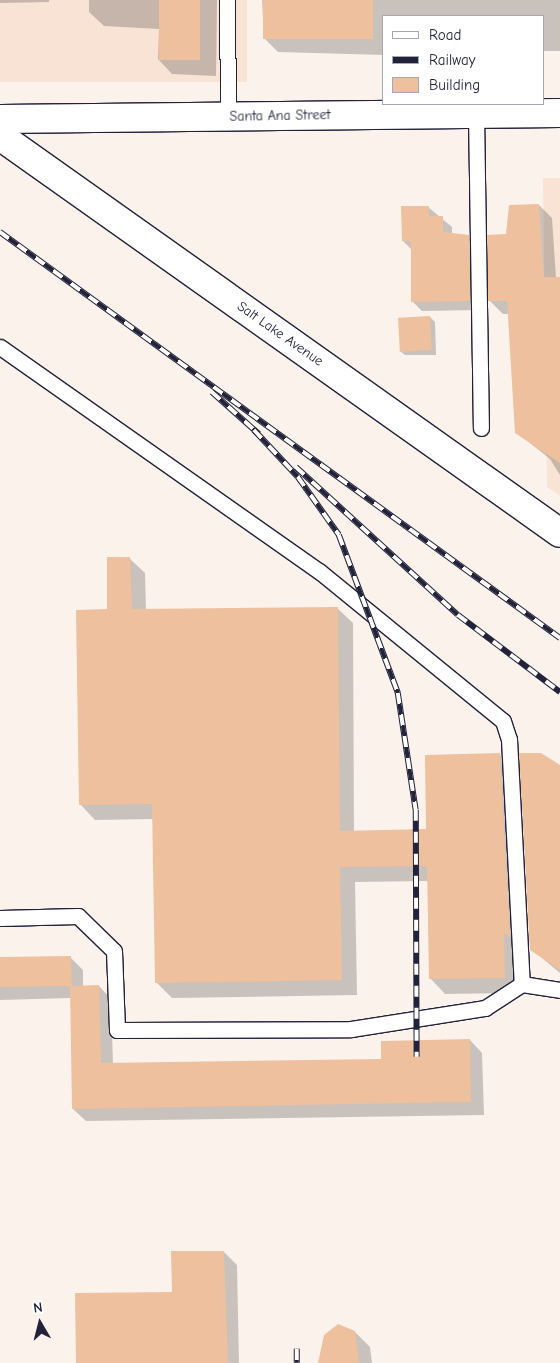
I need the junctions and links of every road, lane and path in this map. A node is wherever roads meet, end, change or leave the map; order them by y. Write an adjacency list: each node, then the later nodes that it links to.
1 (227, 0): 4 (lane)
2 (560, 113): 3 (street, Santa Ana Street)
3 (476, 114): 4 (street, Santa Ana Street); 8 (lane)
4 (228, 116): 5 (street, Santa Ana Street)
5 (0, 119)
6 (0, 136): 9 (street, Salt Lake Avenue)
7 (0, 347): 11 (lane)
8 (481, 428)
9 (560, 533)
10 (0, 918): 11 (lane)
11 (522, 984): 12 (lane)
12 (560, 990)

